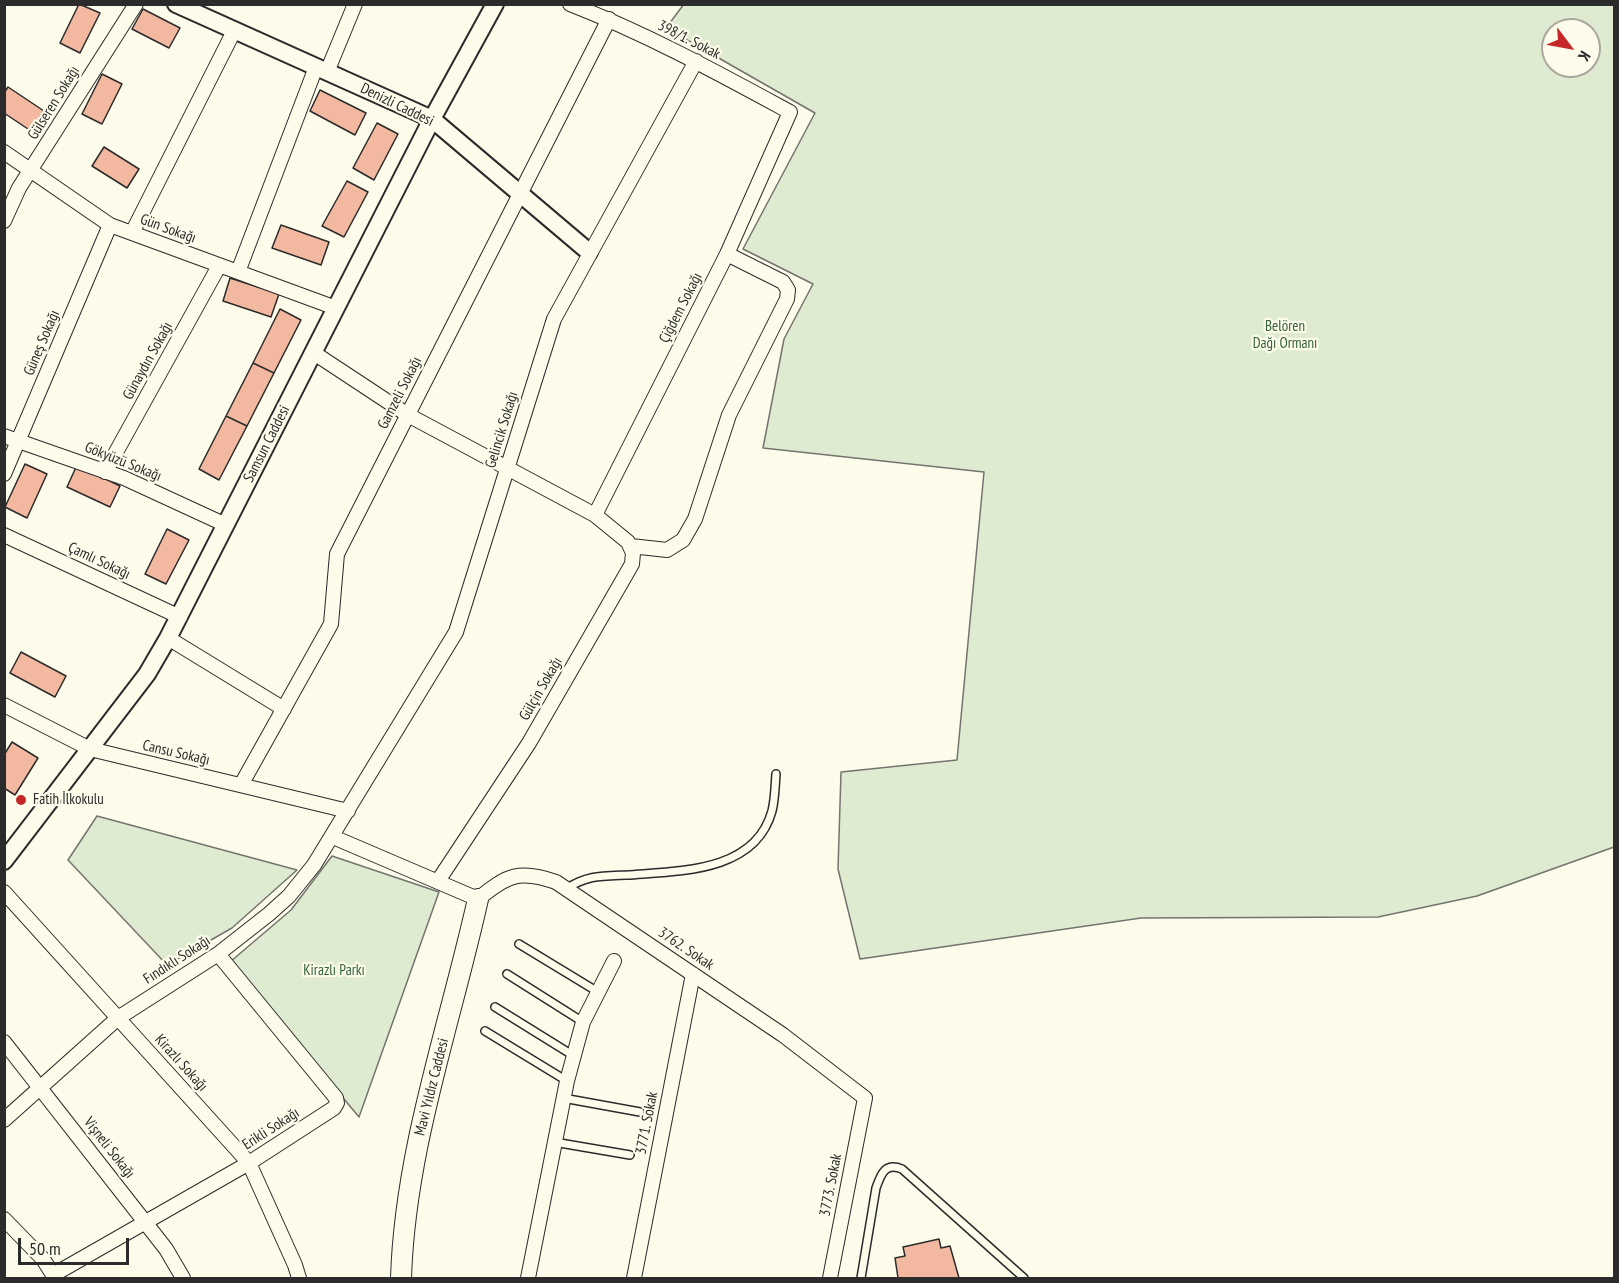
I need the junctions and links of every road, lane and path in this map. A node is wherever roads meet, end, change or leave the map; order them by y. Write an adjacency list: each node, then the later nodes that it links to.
1 (136, 4): 13 (street, Gülseren Sokağı)
2 (176, 4): 7 (street, Denizli Caddesi)
3 (355, 4): 9 (street)
4 (495, 4): 11 (street, Samsun Caddesi)
5 (570, 4): 6 (street, 398/1. Sokak)
6 (609, 19): 8 (street, 398/1. Sokak); 14 (street, Gamzeli Sokağı)
7 (234, 31): 9 (street, Denizli Caddesi); 17 (street)
8 (696, 61): 10 (street, 398/1. Sokak); 18 (street, Gelincik Sokağı)
9 (322, 70): 11 (street, Denizli Caddesi); 21 (street)
10 (790, 112): 19 (street, Çiğdem Sokağı)
11 (432, 119): 14 (street, Denizli Caddesi); 22 (street, Samsun Caddesi)
12 (4, 152): 13 (street, Gün Sokağı)
13 (30, 170): 15 (street, Gülseren Sokağı); 16 (street, Gün Sokağı)
14 (520, 194): 18 (street, Denizli Caddesi); 24 (street, Gamzeli Sokağı)
15 (4, 221)
16 (110, 225): 17 (street, Gün Sokağı); 26 (street, Güneş Sokağı)
17 (132, 233): 20 (street, Gün Sokağı)
18 (589, 252): 27 (street, Gelincik Sokağı)
19 (727, 254): 30 (street, Çiğdem Sokağı); 33 (street)
20 (219, 266): 21 (street, Gün Sokağı); 28 (street, Günaydın Sokağı)
21 (238, 272): 22 (street, Gün Sokağı)
22 (336, 308): 23 (street, Samsun Caddesi)
23 (314, 352): 24 (street); 31 (street, Samsun Caddesi)
24 (408, 415): 27 (street); 37 (street, Gamzeli Sokağı)
25 (4, 436): 26 (street, Gökyüzü Sokağı)
26 (19, 440): 28 (street, Gökyüzü Sokağı); 29 (street, Güneş Sokağı)
27 (508, 468): 30 (street); 41 (street, Gelincik Sokağı)
28 (105, 472): 31 (street, Gökyüzü Sokağı)
29 (4, 474)
30 (595, 515): 33 (street)
31 (226, 525): 34 (street, Samsun Caddesi)
32 (4, 535): 34 (street, Çamlı Sokağı)
33 (631, 546): 44 (street, Gülçin Sokağı)
34 (180, 617): 35 (street, Samsun Caddesi)
35 (168, 638): 37 (street); 38 (street, Samsun Caddesi)
36 (4, 705): 38 (street, Cansu Sokağı)
37 (284, 709): 40 (street, Gamzeli Sokağı)
38 (90, 749): 40 (street, Cansu Sokağı); 43 (street, Samsun Caddesi)
39 (776, 774): 45 (lane)
40 (241, 785): 41 (street, Cansu Sokağı)
41 (348, 811): 42 (street, Fındıklı Sokağı)
42 (333, 837): 44 (street); 49 (street, Fındıklı Sokağı)
43 (4, 861)
44 (438, 881): 47 (street)
45 (566, 889): 47 (street, 3762. Sokak); 52 (street, 3762. Sokak)
46 (4, 892): 55 (street, Kirazlı Sokağı)
47 (478, 899): 74 (main road, Mavi Yıldız Caddesi)
48 (519, 944): 53 (lane)
49 (218, 954): 55 (street, Fındıklı Sokağı); 68 (street, Erikli Sokağı)
50 (614, 961): 53 (street)
51 (507, 974): 56 (lane)
52 (693, 974): 63 (street, 3762. Sokak); 76 (street, 3771. Sokak)
53 (598, 992): 56 (street)
54 (495, 1007): 59 (lane)
55 (118, 1018): 61 (street, Fındıklı Sokağı); 68 (street, Kirazlı Sokağı)
56 (584, 1022): 59 (street)
57 (485, 1031): 60 (lane)
58 (4, 1042): 61 (street, Vişneli Sokağı)
59 (574, 1056): 60 (street)
60 (567, 1081): 62 (street)
61 (41, 1087): 65 (street, Fındıklı Sokağı); 70 (street, Vişneli Sokağı)
62 (563, 1098): 64 (lane); 66 (street)
63 (865, 1098): 77 (street, 3773. Sokak)
64 (640, 1112)
65 (4, 1120)
66 (554, 1142): 67 (lane); 75 (street)
67 (630, 1155)
68 (249, 1163): 70 (street, Erikli Sokağı); 73 (street, Kirazlı Sokağı)
69 (4, 1219): 71 (street)
70 (146, 1222): 71 (street, Erikli Sokağı); 72 (street, Vişneli Sokağı)
71 (54, 1277)
72 (183, 1278)
73 (299, 1278)
74 (401, 1278)
75 (528, 1278)
76 (634, 1278)
77 (830, 1278)
78 (861, 1278): 79 (lane)
79 (1024, 1278)

